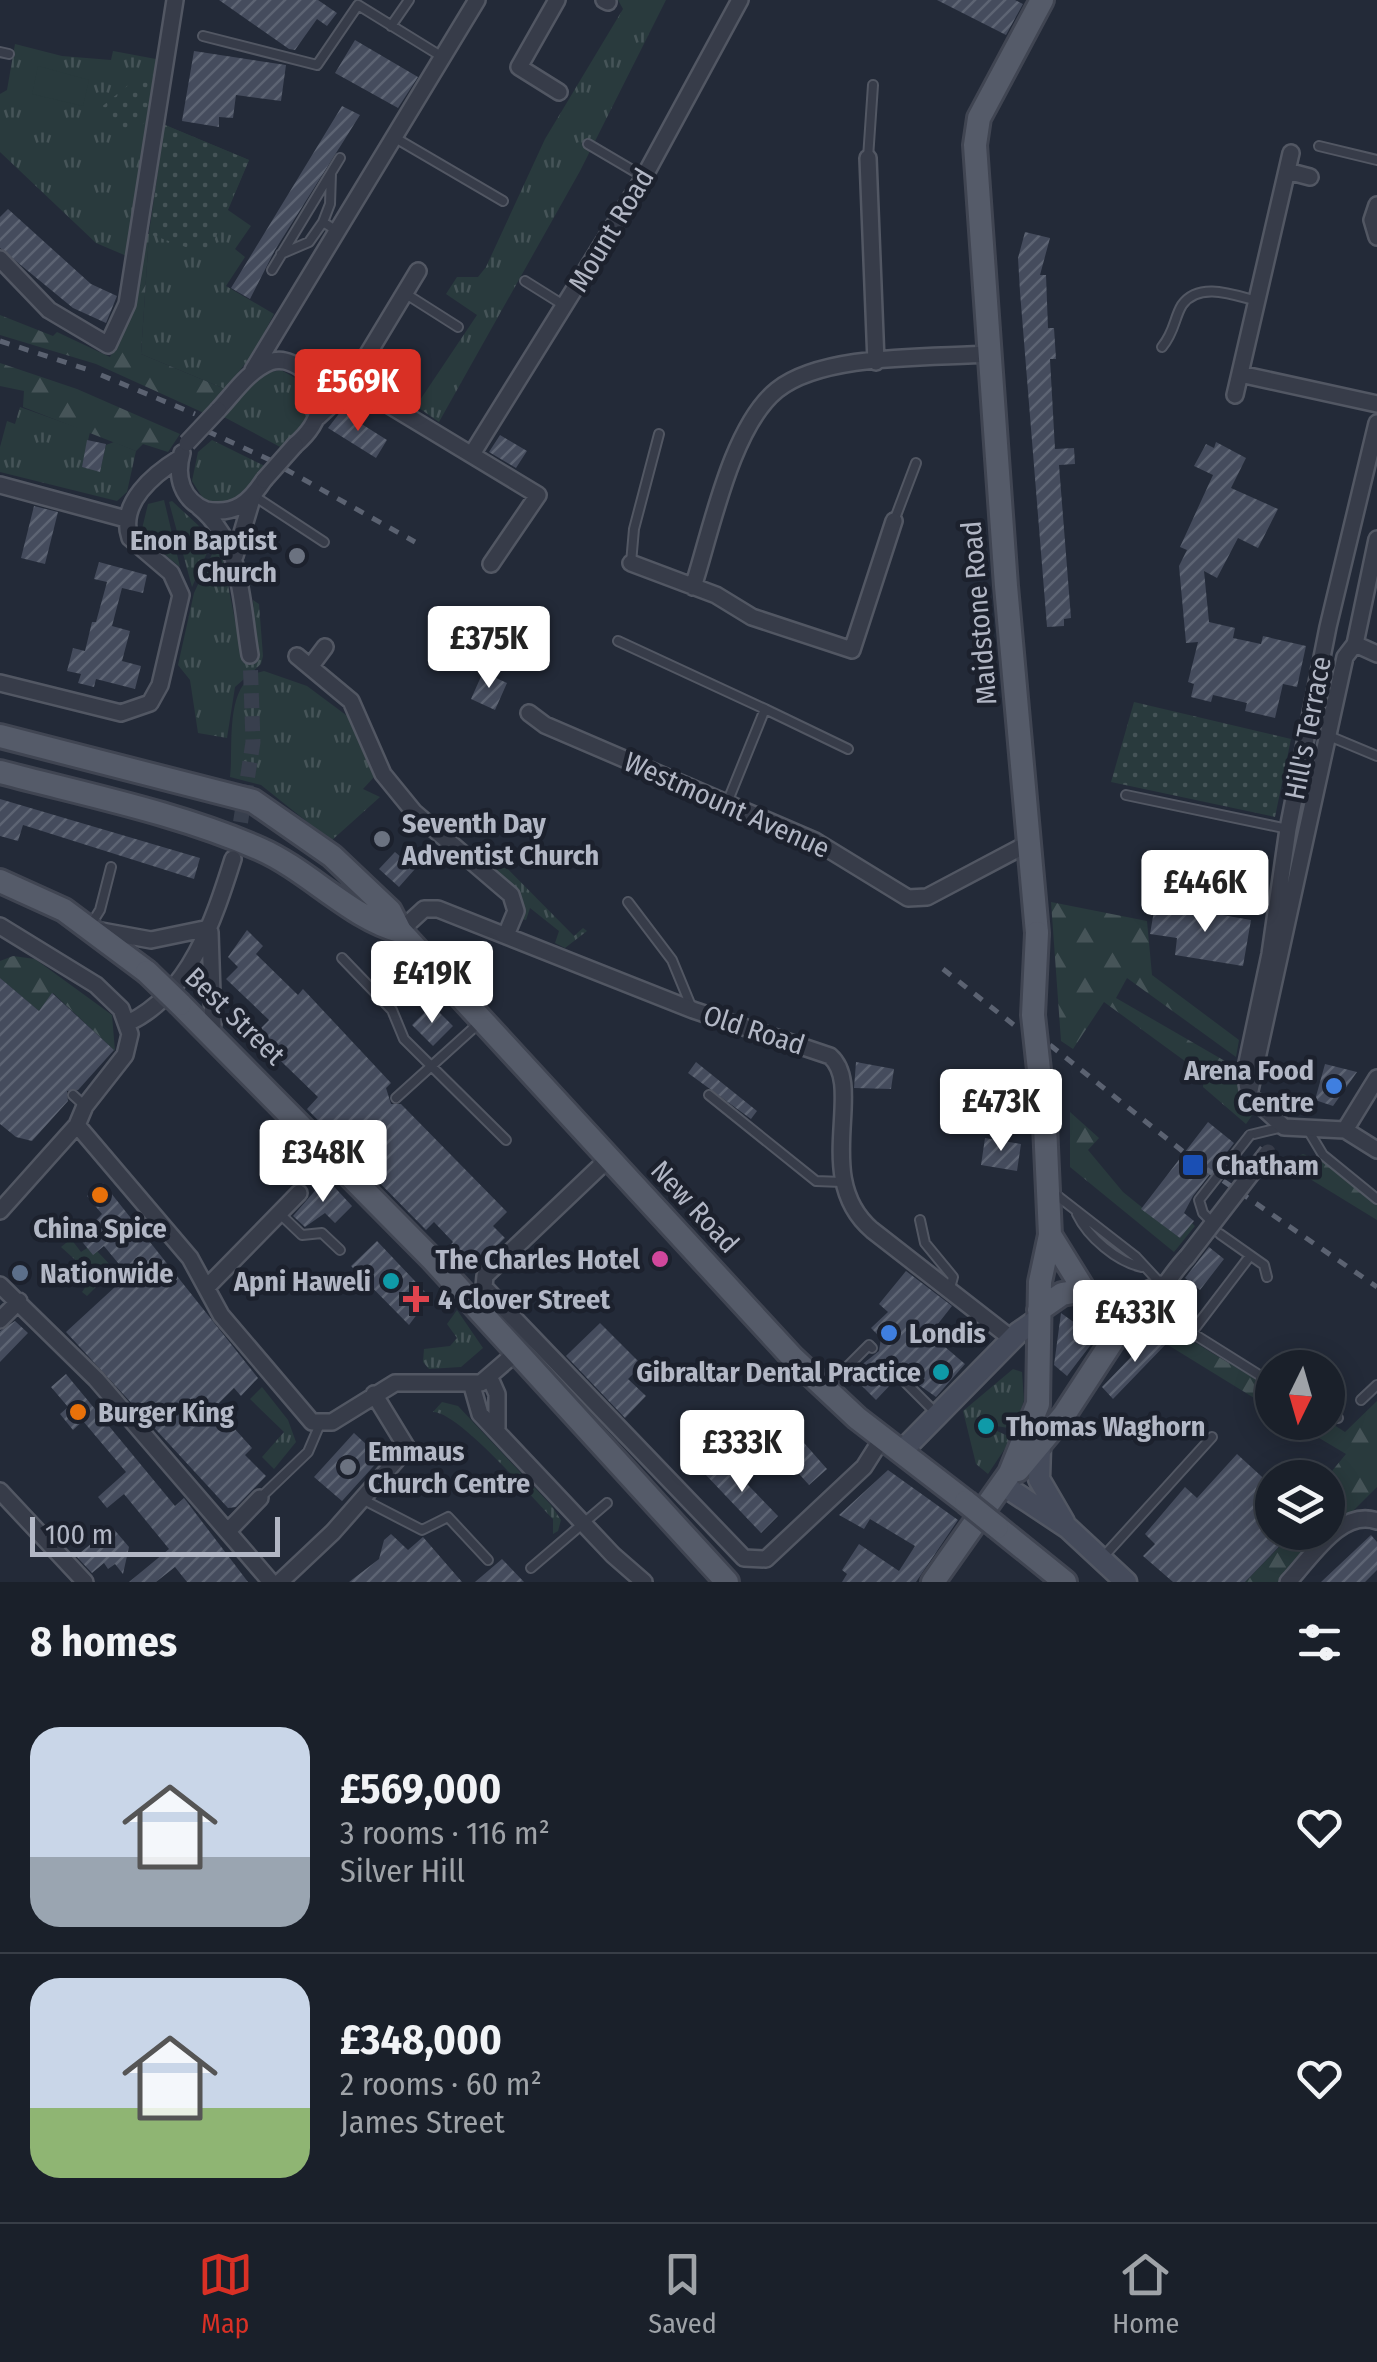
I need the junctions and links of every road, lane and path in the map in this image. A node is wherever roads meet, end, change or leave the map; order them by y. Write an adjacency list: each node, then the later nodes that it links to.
1 (176, 0): 30 (street)
2 (409, 0): 8 (lane)
3 (477, 0): 10 (street)
4 (557, 0): 12 (street)
5 (740, 0): 22 (street, Mount Road)
6 (1042, 0): 40 (main road, Maidstone Road)
7 (355, 2): 8 (lane); 9 (lane)
8 (392, 26): 10 (lane)
9 (204, 36)
10 (444, 58): 13 (street)
11 (874, 85): 18 (lane)
12 (559, 92)
13 (397, 139): 24 (lane); 27 (street)
14 (588, 144): 22 (lane)
15 (1319, 146): 19 (lane)
16 (1291, 152): 20 (street)
17 (340, 158): 21 (lane)
18 (868, 158): 42 (street)
19 (1377, 160)
20 (1286, 172): 23 (street); 35 (street)
21 (331, 173): 26 (lane); 29 (lane)
22 (644, 176): 36 (street, Mount Road)
23 (1310, 177)
24 (503, 202)
25 (1377, 205): 28 (street)
26 (322, 222): 27 (lane); 29 (lane)
27 (339, 233): 37 (street)
28 (1377, 238)
29 (282, 254): 31 (lane)
30 (0, 258)
31 (272, 270)
32 (418, 271): 34 (street)
33 (525, 281): 36 (lane)
34 (406, 294): 38 (lane); 46 (street)
35 (1256, 301): 39 (lane); 44 (street)
36 (566, 306): 53 (street, Mount Road)
37 (280, 327): 41 (street); 43 (street)
38 (458, 327)
39 (1162, 347)
40 (988, 354): 42 (street); 83 (main road, Maidstone Road)
41 (292, 362): 43 (street); 45 (street)
42 (876, 362): 66 (street)
43 (253, 370): 52 (street, bridge)
44 (1240, 374): 47 (street); 48 (street)
45 (310, 376): 46 (street); 49 (street)
46 (357, 386): 49 (street); 53 (street)
47 (1235, 395)
48 (1377, 404)
49 (318, 417): 57 (street, bridge)
50 (1377, 423): 82 (street, Hill's Terrace)
51 (659, 434): 65 (lane)
52 (184, 451): 56 (street); 58 (street)
53 (472, 454): 64 (street)
54 (916, 463): 60 (lane)
55 (0, 485): 59 (street)
56 (144, 490): 58 (street); 59 (street)
57 (253, 497): 58 (street); 62 (lane); 63 (street)
58 (193, 502): 63 (street)
59 (126, 519): 72 (street)
60 (894, 521): 66 (street)
61 (1377, 539): 68 (street)
62 (324, 542)
63 (235, 556): 71 (street)
64 (492, 564)
65 (631, 564): 66 (street)
66 (692, 587)
67 (618, 641): 73 (lane)
68 (1355, 644): 70 (street); 76 (street)
69 (324, 646): 92 (street)
70 (1377, 654)
71 (250, 656)
72 (0, 682)
73 (764, 708): 77 (lane); 81 (lane)
74 (529, 713): 81 (street, Westmount Avenue)
75 (0, 736): 91 (main road, New Road)
76 (1329, 736): 78 (lane); 101 (street)
77 (848, 749)
78 (1377, 756)
79 (0, 772): 91 (main road, New Road)
80 (1126, 794): 82 (lane)
81 (727, 803): 83 (street, Westmount Avenue)
82 (1288, 829): 101 (street, Hill's Terrace)
83 (1029, 843): 111 (main road, Maidstone Road, bridge)
84 (234, 859): 90 (street)
85 (111, 867): 89 (lane)
86 (0, 882): 89 (main road, Best Street)
87 (628, 902): 94 (lane)
88 (1, 928): 96 (street)
89 (93, 928): 90 (street); 97 (main road, Best Street, bridge)
90 (209, 928): 96 (street); 97 (street)
91 (400, 931): 92 (street, Old Road); 95 (main road, New Road)
92 (506, 935): 94 (street, Old Road)
93 (342, 958): 98 (lane)
94 (693, 1010): 110 (street, Old Road)
95 (483, 1019): 98 (lane); 109 (main road, New Road)
96 (128, 1023): 103 (street)
97 (209, 1031): 137 (main road, Best Street)
98 (432, 1064): 102 (lane); 107 (lane)
99 (1377, 1078): 106 (street)
100 (709, 1095): 110 (lane)
101 (1249, 1095): 104 (street)
102 (396, 1098)
103 (78, 1125): 114 (street); 122 (street)
104 (1284, 1127): 105 (street); 117 (street, bridge); 117 (lane, bridge)
105 (1308, 1130): 106 (street); 113 (lane)
106 (1344, 1130): 108 (street)
107 (506, 1140)
108 (1377, 1150)
109 (609, 1158): 145 (main road, New Road); 152 (street)
110 (842, 1182): 125 (street, Old Road)
111 (1049, 1188): 118 (main road, Maidstone Road); 123 (lane)
112 (300, 1193): 115 (street)
113 (1377, 1199)
114 (0, 1211)
115 (280, 1213): 119 (lane); 122 (street)
116 (920, 1220): 125 (lane)
117 (1217, 1229): 120 (lane); 123 (street, bridge)
118 (1050, 1235): 126 (main road); 129 (main road, Maidstone Road)
119 (340, 1250)
120 (1250, 1256): 121 (lane); 133 (lane)
121 (1267, 1277)
122 (204, 1281): 150 (street)
123 (1161, 1284): 128 (street); 131 (street); 132 (lane)
124 (0, 1285): 127 (street)
125 (950, 1288): 135 (street, Old Road)
126 (1084, 1290): 128 (main road); 129 (main road)
127 (19, 1300): 130 (street); 164 (street)
128 (1106, 1306): 134 (main road)
129 (1039, 1314): 135 (street); 141 (main road)
130 (0, 1320)
131 (1137, 1320): 132 (lane); 134 (street)
132 (1174, 1321): 133 (lane)
133 (1192, 1332): 139 (lane)
134 (1115, 1336): 146 (main road)
135 (1012, 1339): 138 (street)
136 (872, 1348): 145 (lane)
137 (518, 1351): 142 (street); 172 (main road, Best Street)
138 (990, 1362): 141 (street); 149 (street)
139 (1255, 1372)
140 (900, 1376): 149 (lane)
141 (1038, 1376): 146 (main road); 156 (main road)
142 (490, 1378): 144 (street); 151 (street)
143 (1377, 1385): 148 (lane)
144 (472, 1386): 147 (street); 151 (street)
145 (825, 1390): 152 (main road, New Road)
146 (1082, 1390): 154 (main road)
147 (374, 1394): 150 (street); 159 (street)
148 (1361, 1400)
149 (938, 1416): 155 (street)
150 (320, 1424): 158 (lane)
151 (497, 1428): 162 (street)
152 (882, 1437): 155 (main road, New Road)
153 (1212, 1438): 166 (lane)
154 (1040, 1447): 156 (main road); 163 (street)
155 (902, 1451): 174 (main road, New Road, bridge)
156 (1007, 1479): 163 (street); 173 (main road)
157 (0, 1491): 169 (street)
158 (260, 1498): 164 (street)
159 (362, 1499): 165 (lane); 171 (street)
160 (608, 1503): 162 (lane)
161 (1377, 1522): 176 (street)
162 (584, 1524): 167 (lane); 168 (street)
163 (1068, 1528): 166 (street)
164 (229, 1530): 170 (street)
165 (488, 1560)
166 (1101, 1560): 175 (street)
167 (531, 1568)
168 (638, 1580)
169 (85, 1582)
170 (270, 1582)
171 (280, 1582)
172 (727, 1582)
173 (933, 1582)
174 (1065, 1582)
175 (1126, 1582)
176 (1288, 1582)

